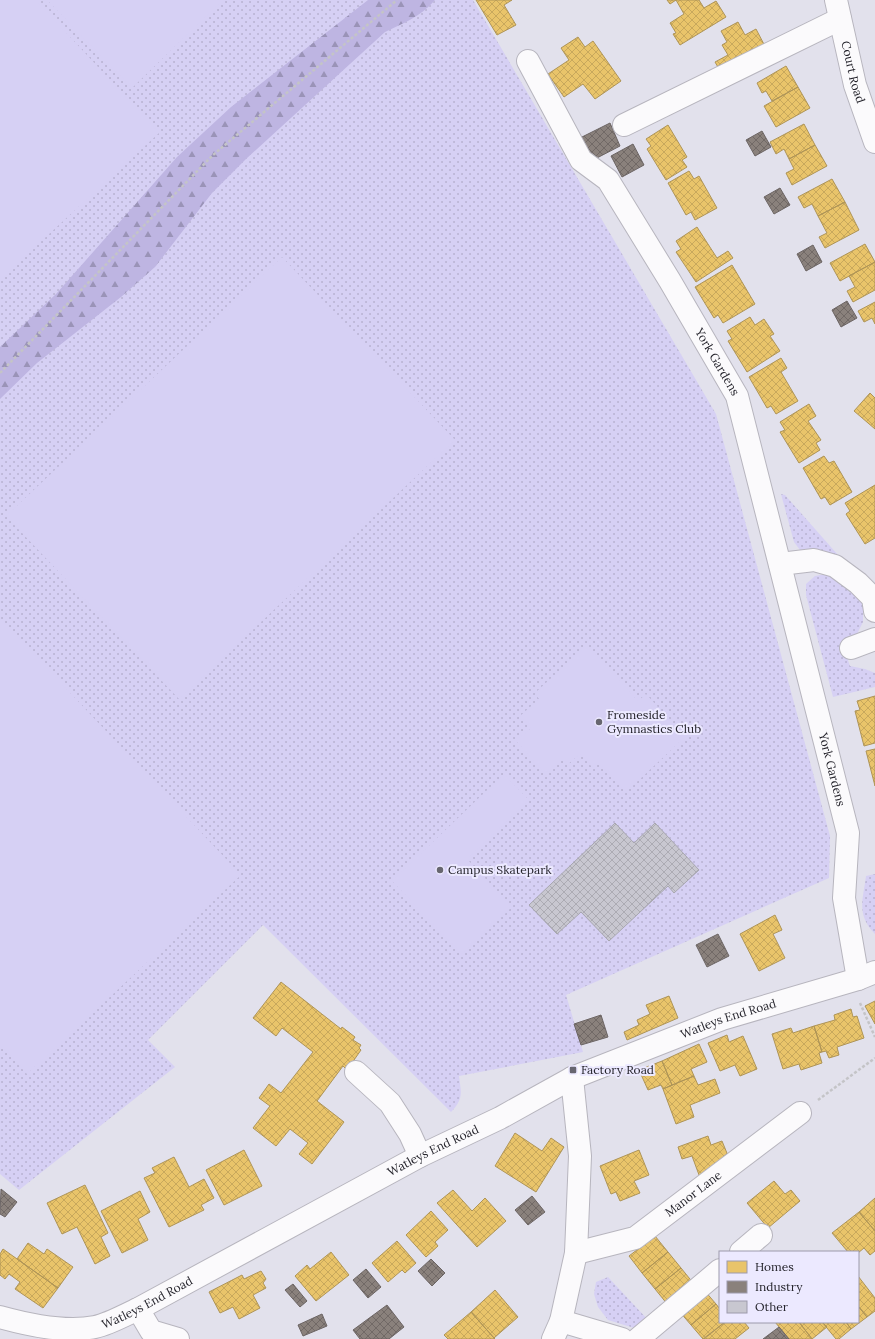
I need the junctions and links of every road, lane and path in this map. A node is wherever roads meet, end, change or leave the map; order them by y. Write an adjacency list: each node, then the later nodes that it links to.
1 (397, 0): 6 (path)
2 (838, 9): 4 (street); 5 (street, Court Road)
3 (528, 60): 7 (street, York Gardens)
4 (624, 125)
5 (875, 142)
6 (0, 374)
7 (780, 564): 8 (street); 11 (street, York Gardens)
8 (875, 611)
9 (875, 639): 10 (street)
10 (851, 648)
11 (861, 978): 12 (path); 15 (street, Watleys End Road)
12 (875, 1037)
13 (875, 1058): 16 (path)
14 (356, 1072): 17 (street)
15 (572, 1078): 17 (street, Watleys End Road); 20 (street)
16 (800, 1113): 20 (street, Manor Lane)
17 (420, 1156): 22 (street, Watleys End Road)
18 (761, 1235): 19 (street)
19 (742, 1251)
20 (576, 1253): 24 (street)
21 (719, 1271): 27 (street)
22 (138, 1309): 23 (street, Watleys End Road); 25 (street)
23 (0, 1317)
24 (557, 1330): 26 (street)
25 (178, 1339)
26 (622, 1339)
27 (638, 1339)

